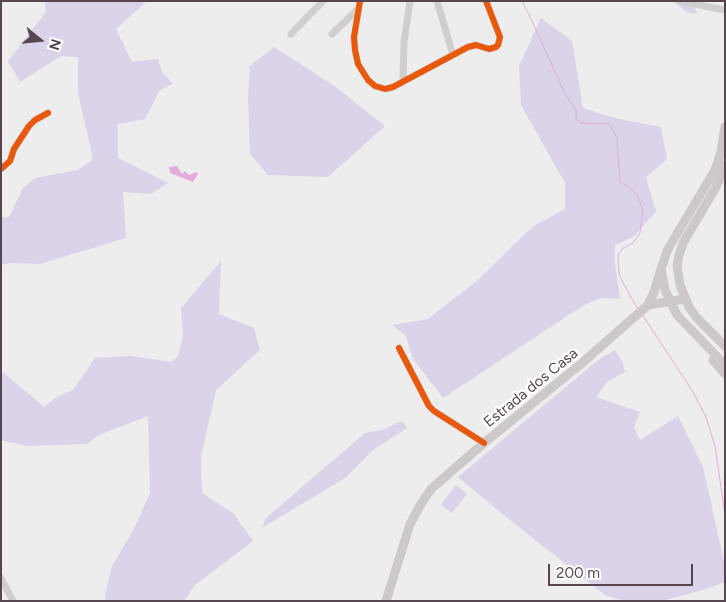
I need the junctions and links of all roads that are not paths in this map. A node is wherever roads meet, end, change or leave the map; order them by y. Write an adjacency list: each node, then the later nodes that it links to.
1 (323, 1): 9 (street)
2 (360, 1): 7 (street)
3 (410, 1): 12 (street)
4 (438, 1): 11 (street)
5 (486, 1): 11 (street)
6 (679, 1): 8 (street)
7 (358, 10): 10 (street); 12 (street)
8 (725, 10)
9 (290, 34)
10 (332, 34)
11 (453, 55): 12 (street)
12 (403, 82)
13 (48, 113): 16 (street)
14 (725, 126): 17 (main road)
15 (725, 165): 18 (main road)
16 (1, 169)
17 (661, 269): 19 (main road); 20 (main road)
18 (685, 299): 19 (main road); 23 (main road)
19 (670, 301): 20 (main road); 21 (main road)
20 (649, 306): 21 (main road); 27 (main road, Estrada dos Casa)
21 (675, 311): 22 (main road)
22 (704, 345): 25 (main road); 26 (main road)
23 (725, 346)
24 (399, 348): 27 (street)
25 (725, 365)
26 (725, 374)
27 (484, 443): 30 (main road, Estrada dos Casa)
28 (1, 578): 29 (street)
29 (13, 601)
30 (386, 601)

